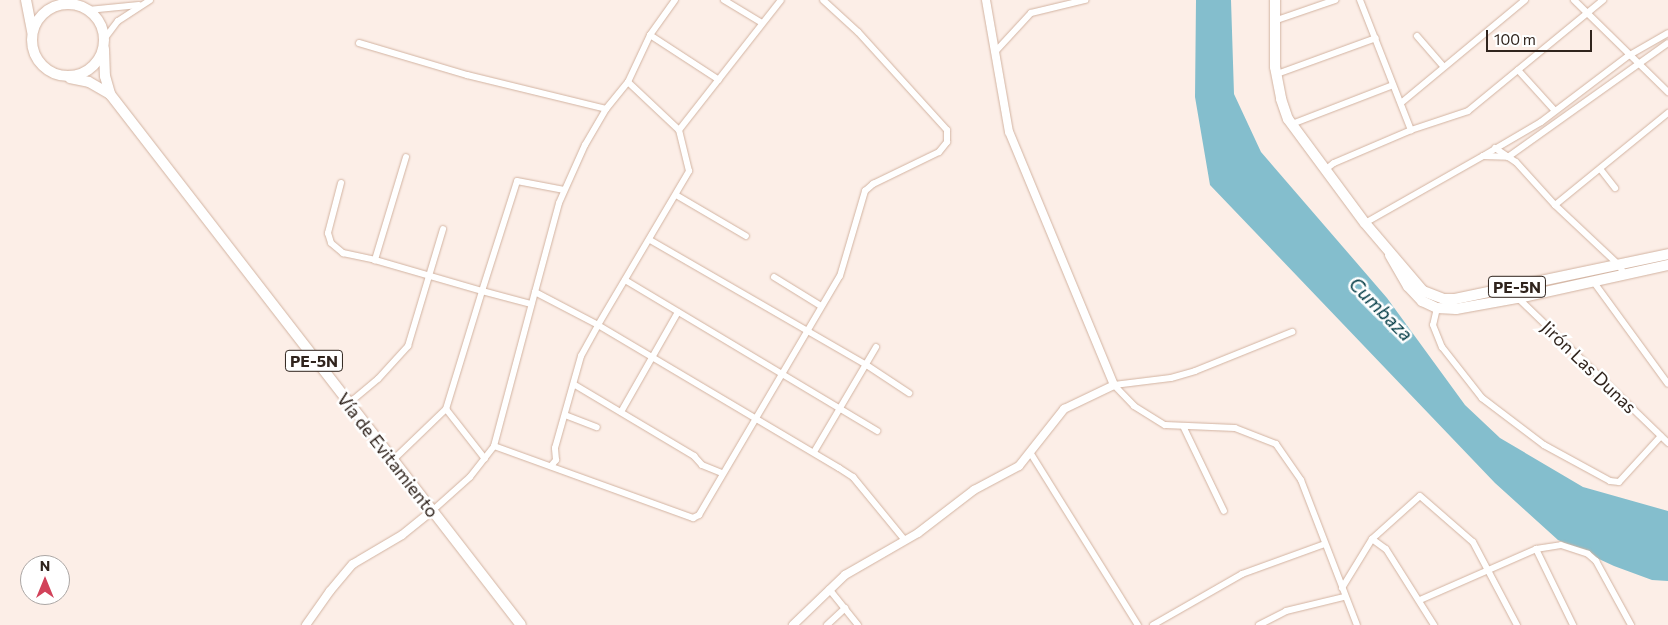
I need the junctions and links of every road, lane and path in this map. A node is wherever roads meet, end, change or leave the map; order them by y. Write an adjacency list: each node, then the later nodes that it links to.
1 (26, 0): 22 (main road)
2 (61, 0): 16 (main road)
3 (150, 0): 17 (street)
4 (675, 0): 24 (street)
5 (724, 0): 21 (street)
6 (781, 0): 21 (street)
7 (823, 0): 78 (street)
8 (986, 0): 30 (street)
9 (1085, 0): 30 (street)
10 (1275, 0): 20 (main road, PE-5N)
11 (1335, 0): 20 (street)
12 (1360, 0): 26 (street)
13 (1525, 0): 33 (street)
14 (1574, 0): 19 (street)
15 (1603, 0): 19 (street)
16 (73, 4): 18 (main road); 22 (main road)
17 (140, 4): 18 (street); 29 (street)
18 (88, 10): 29 (main road)
19 (1587, 13): 31 (street); 34 (street)
20 (1274, 21): 35 (main road, PE-5N)
21 (762, 23): 37 (street)
22 (33, 32): 36 (main road)
23 (1668, 33): 31 (street)
24 (650, 35): 37 (street); 38 (street)
25 (1417, 36): 33 (street)
26 (1376, 38): 35 (street); 39 (street)
27 (359, 43): 43 (street)
28 (1668, 43): 32 (street)
29 (104, 44): 36 (main road); 41 (main road, Vía de Evitamiento / PE-5N)
30 (995, 52): 90 (street)
31 (1628, 56): 32 (street); 44 (street)
32 (1640, 62): 40 (street); 52 (street)
33 (1443, 66): 42 (street)
34 (1518, 70): 44 (street); 48 (street)
35 (1277, 74): 46 (main road, PE-5N)
36 (66, 76): 41 (main road, Vía de Evitamiento / PE-5N)
37 (719, 80): 47 (street)
38 (628, 82): 43 (street); 47 (street)
39 (1393, 85): 42 (street); 46 (street)
40 (1668, 92)
41 (110, 94): 92 (main road, Vía de Evitamiento / PE-5N)
42 (1401, 103): 48 (street)
43 (606, 110): 57 (street)
44 (1555, 111): 49 (street)
45 (1668, 113): 54 (street)
46 (1292, 124): 53 (main road, PE-5N)
47 (678, 130): 58 (street)
48 (1411, 130): 53 (street)
49 (1495, 148): 50 (street); 52 (street)
50 (1483, 156): 52 (street); 60 (street)
51 (406, 157): 66 (street)
52 (1508, 157): 59 (street)
53 (1325, 170): 60 (main road, PE-5N)
54 (1601, 170): 56 (street); 59 (street)
55 (341, 183): 66 (street)
56 (1615, 188)
57 (564, 190): 74 (street); 75 (street)
58 (676, 195): 62 (street); 63 (street)
59 (1555, 205): 68 (street)
60 (1365, 223): 64 (main road, PE-5N)
61 (443, 229): 69 (street)
62 (746, 236)
63 (650, 240): 71 (street); 82 (street)
64 (1386, 246): 73 (main road, PE-5N); 79 (main road, PE-5N)
65 (1668, 254): 68 (main road, PE-5N)
66 (375, 260): 69 (street)
67 (1668, 265): 68 (main road, PE-5N)
68 (1621, 269): 72 (main road, PE-5N); 73 (main road, PE-5N)
69 (430, 276): 74 (street); 92 (street)
70 (774, 277): 78 (street)
71 (625, 280): 80 (street); 81 (street)
72 (1593, 281): 76 (main road, PE-5N); 88 (street)
73 (1513, 287): 76 (street, Jirón Las Dunas)
74 (482, 291): 77 (street); 94 (street)
75 (535, 292): 77 (street); 81 (street)
76 (1518, 298): 79 (main road, PE-5N); 101 (street, Jirón Las Dunas)
77 (531, 304): 103 (street)
78 (821, 306): 82 (street)
79 (1437, 308): 101 (street)
80 (678, 312): 85 (street); 87 (street)
81 (598, 325): 85 (street); 89 (street)
82 (807, 330): 86 (street); 87 (street)
83 (1292, 332): 90 (street)
84 (876, 347): 86 (street)
85 (650, 356): 95 (street); 97 (street)
86 (865, 364): 91 (street); 93 (street)
87 (780, 374): 93 (street); 97 (street)
88 (1668, 384)
89 (575, 385): 95 (street); 96 (street)
90 (1114, 385): 99 (street); 105 (street)
91 (909, 393)
92 (348, 404): 107 (main road, Vía de Evitamiento / PE-5N)
93 (841, 408): 100 (street); 104 (street)
94 (446, 409): 106 (street); 107 (street)
95 (621, 412): 109 (street)
96 (565, 415): 98 (street); 108 (street)
97 (754, 418): 104 (street); 109 (street)
98 (597, 427)
99 (1184, 428): 111 (street); 114 (street)
100 (877, 431)
101 (1661, 436): 102 (street, Jirón Las Dunas)
102 (1668, 443)
103 (494, 446): 106 (street); 108 (street)
104 (814, 452): 113 (street)
105 (1031, 454): 113 (street); 127 (street)
106 (485, 459): 110 (street)
107 (393, 460): 110 (main road, Vía de Evitamiento / PE-5N)
108 (551, 466): 109 (street)
109 (722, 473)
110 (432, 511): 122 (street); 123 (main road, Vía de Evitamiento / PE-5N)
111 (1224, 511)
112 (1372, 539): 116 (street); 117 (street); 120 (street)
113 (904, 540): 118 (street)
114 (1325, 544): 117 (street); 128 (street)
115 (1536, 549): 116 (street); 133 (street); 134 (street)
116 (1489, 569): 120 (street); 132 (street)
117 (1342, 588): 119 (street)
118 (829, 589): 121 (street); 124 (street)
119 (1344, 597): 129 (street); 130 (street)
120 (1420, 600): 131 (street)
121 (845, 608): 125 (street); 126 (street)
122 (306, 625)
123 (521, 625)
124 (793, 625)
125 (827, 625)
126 (858, 625)
127 (1138, 625)
128 (1153, 625)
129 (1259, 625)
130 (1357, 625)
131 (1434, 625)
132 (1517, 625)
133 (1573, 625)
134 (1631, 625)

